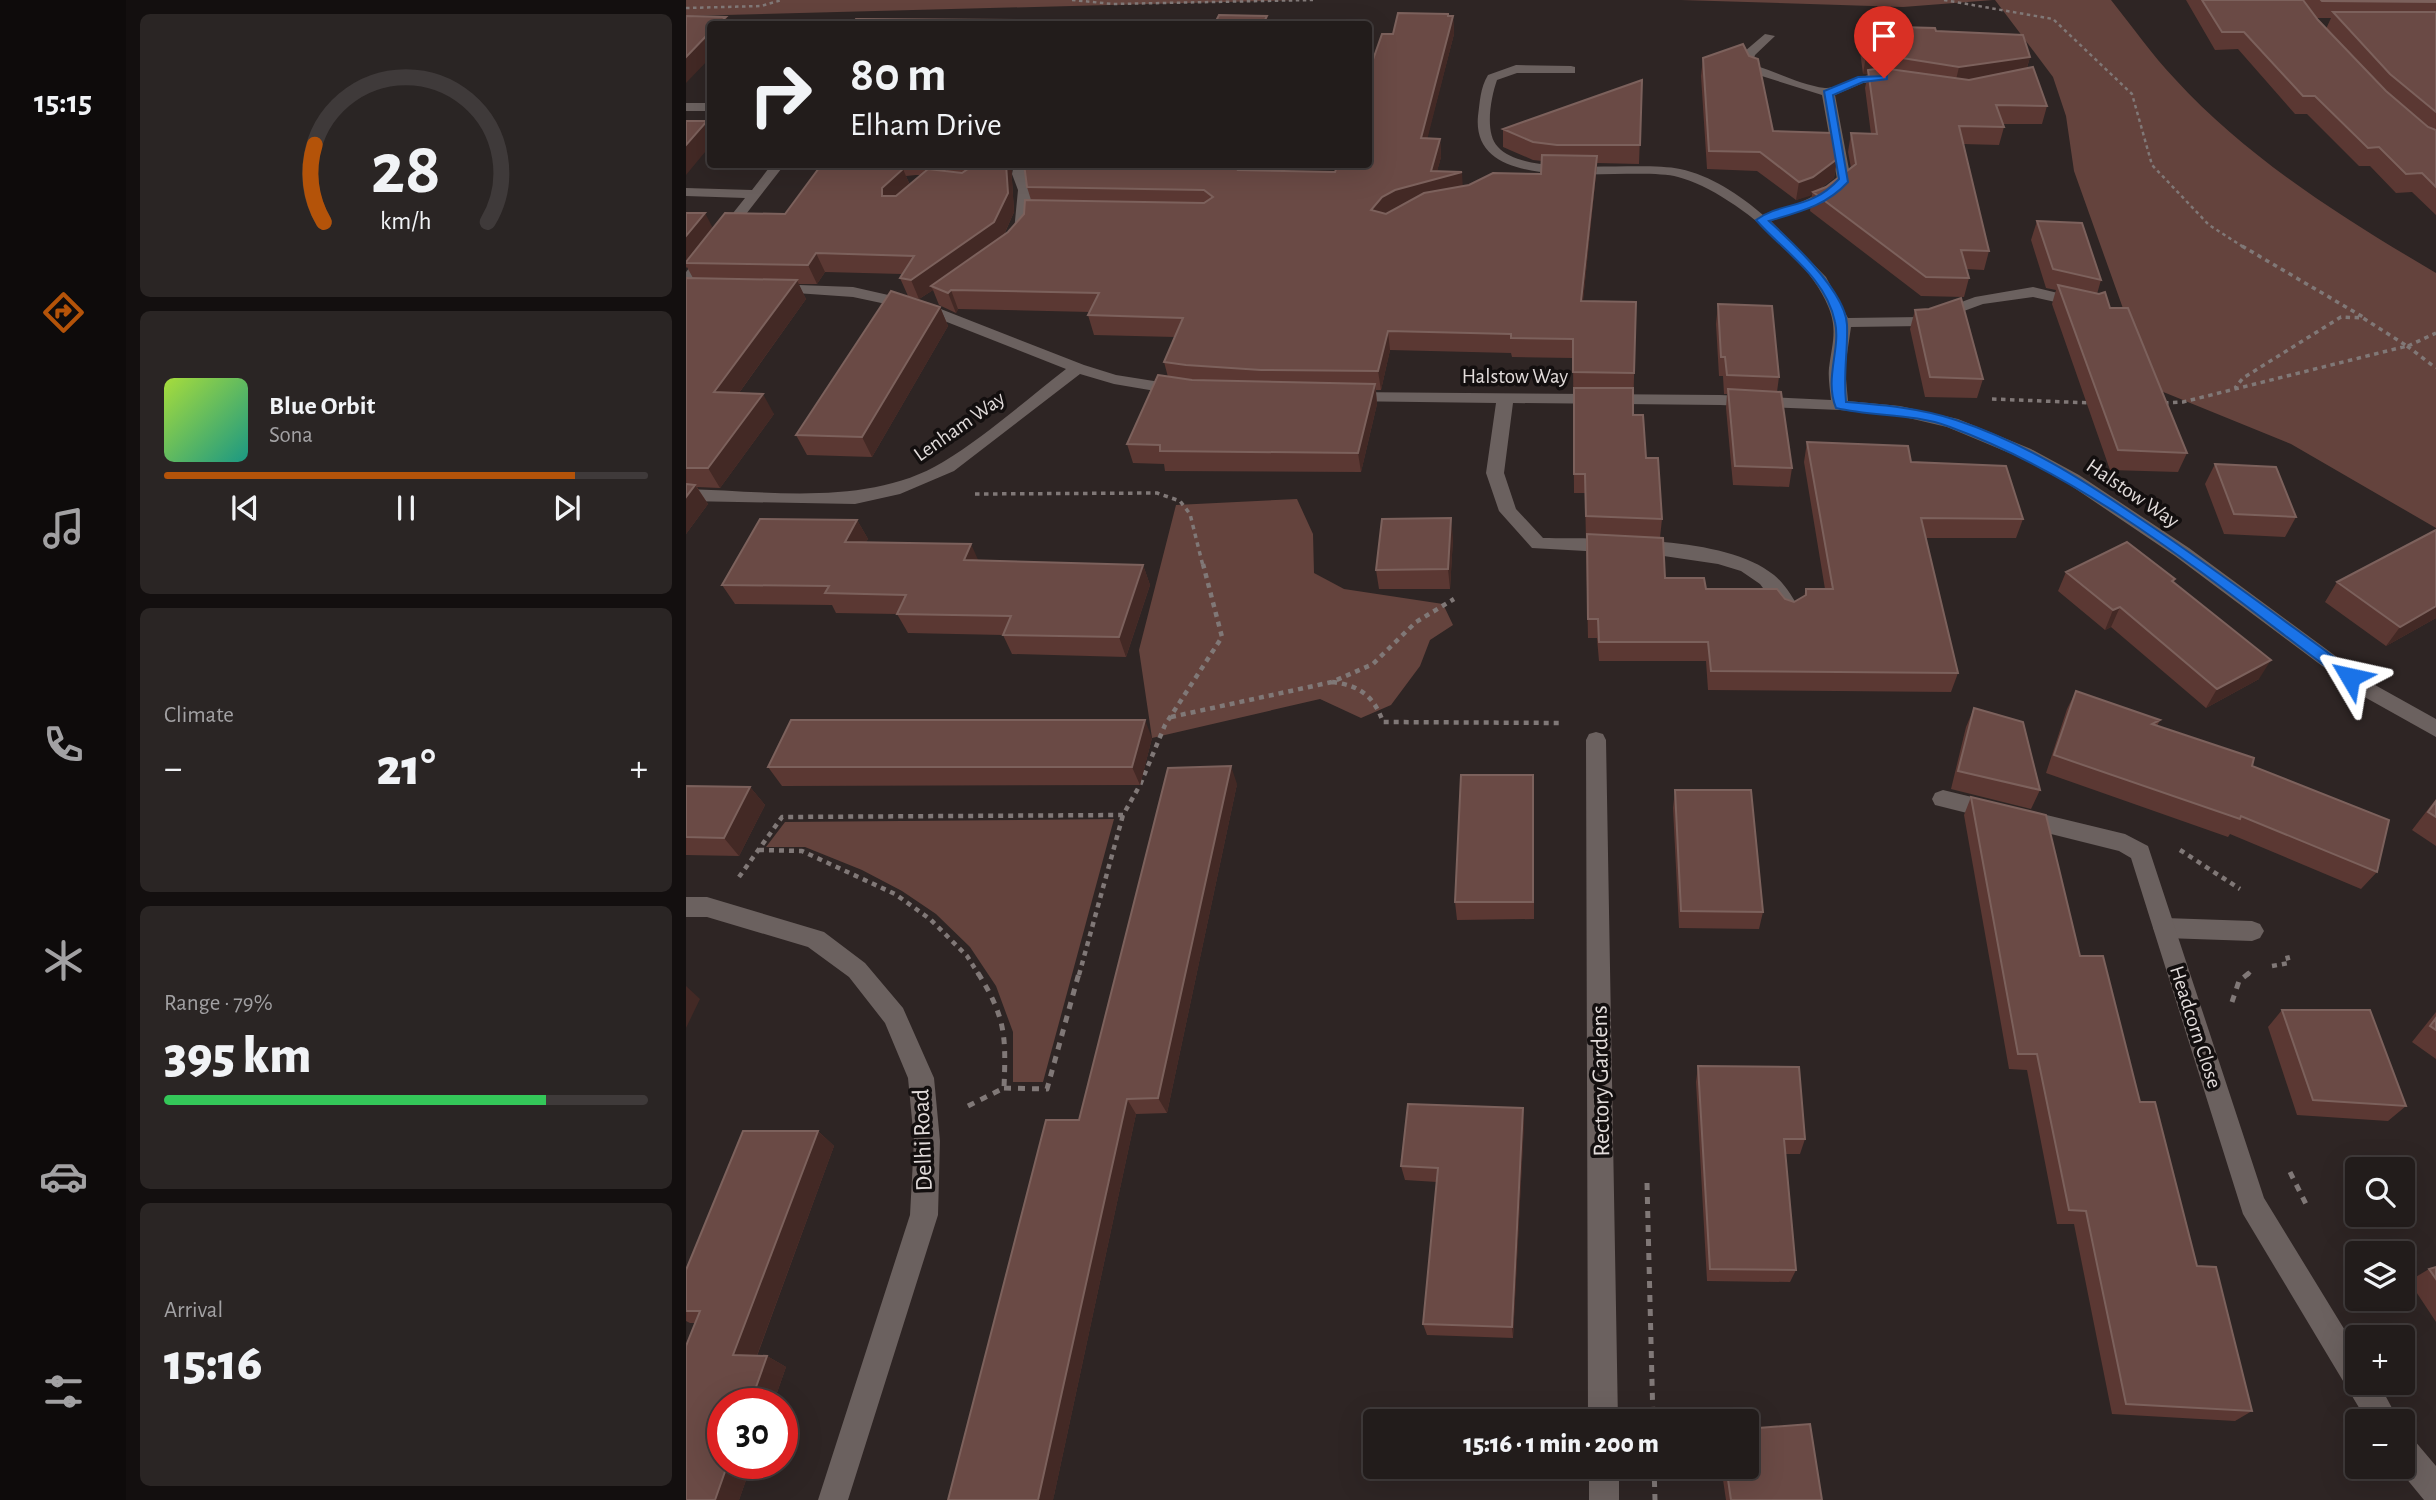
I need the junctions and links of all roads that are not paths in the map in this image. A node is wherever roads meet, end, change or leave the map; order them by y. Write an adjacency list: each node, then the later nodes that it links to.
1 (1769, 36): 4 (street)
2 (1571, 70): 7 (street)
3 (1914, 83): 4 (street)
4 (1828, 93): 13 (street)
5 (686, 107): 6 (street)
6 (707, 107)
7 (1516, 162): 10 (street); 13 (street)
8 (776, 168): 12 (street)
9 (1020, 168): 14 (street)
10 (1499, 173)
11 (686, 192): 12 (street)
12 (757, 194): 15 (street)
13 (1761, 220): 20 (street)
14 (1008, 246)
15 (690, 287)
16 (748, 288): 19 (street)
17 (940, 295): 19 (street)
18 (2093, 306): 20 (street)
19 (923, 307): 21 (street)
20 (1842, 322): 25 (street)
21 (1078, 368): 22 (street); 26 (street, Lenham Way)
22 (1197, 392)
23 (1335, 397): 24 (street, Halstow Way)
24 (1505, 399): 25 (street, Halstow Way); 27 (street)
25 (1840, 405): 28 (street, Halstow Way)
26 (686, 495)
27 (1791, 611)
28 (2436, 729)
29 (1596, 740): 35 (street, Rectory Gardens)
30 (1943, 799): 32 (street, Headcorn Close)
31 (686, 907): 39 (street, Delhi Road)
32 (2165, 928): 33 (street); 34 (street, Headcorn Close)
33 (2252, 931)
34 (2345, 1357)
35 (1603, 1409)
36 (2415, 1465): 38 (street)
37 (1604, 1479): 40 (street)
38 (2436, 1490)
39 (833, 1500)
40 (1604, 1500)

